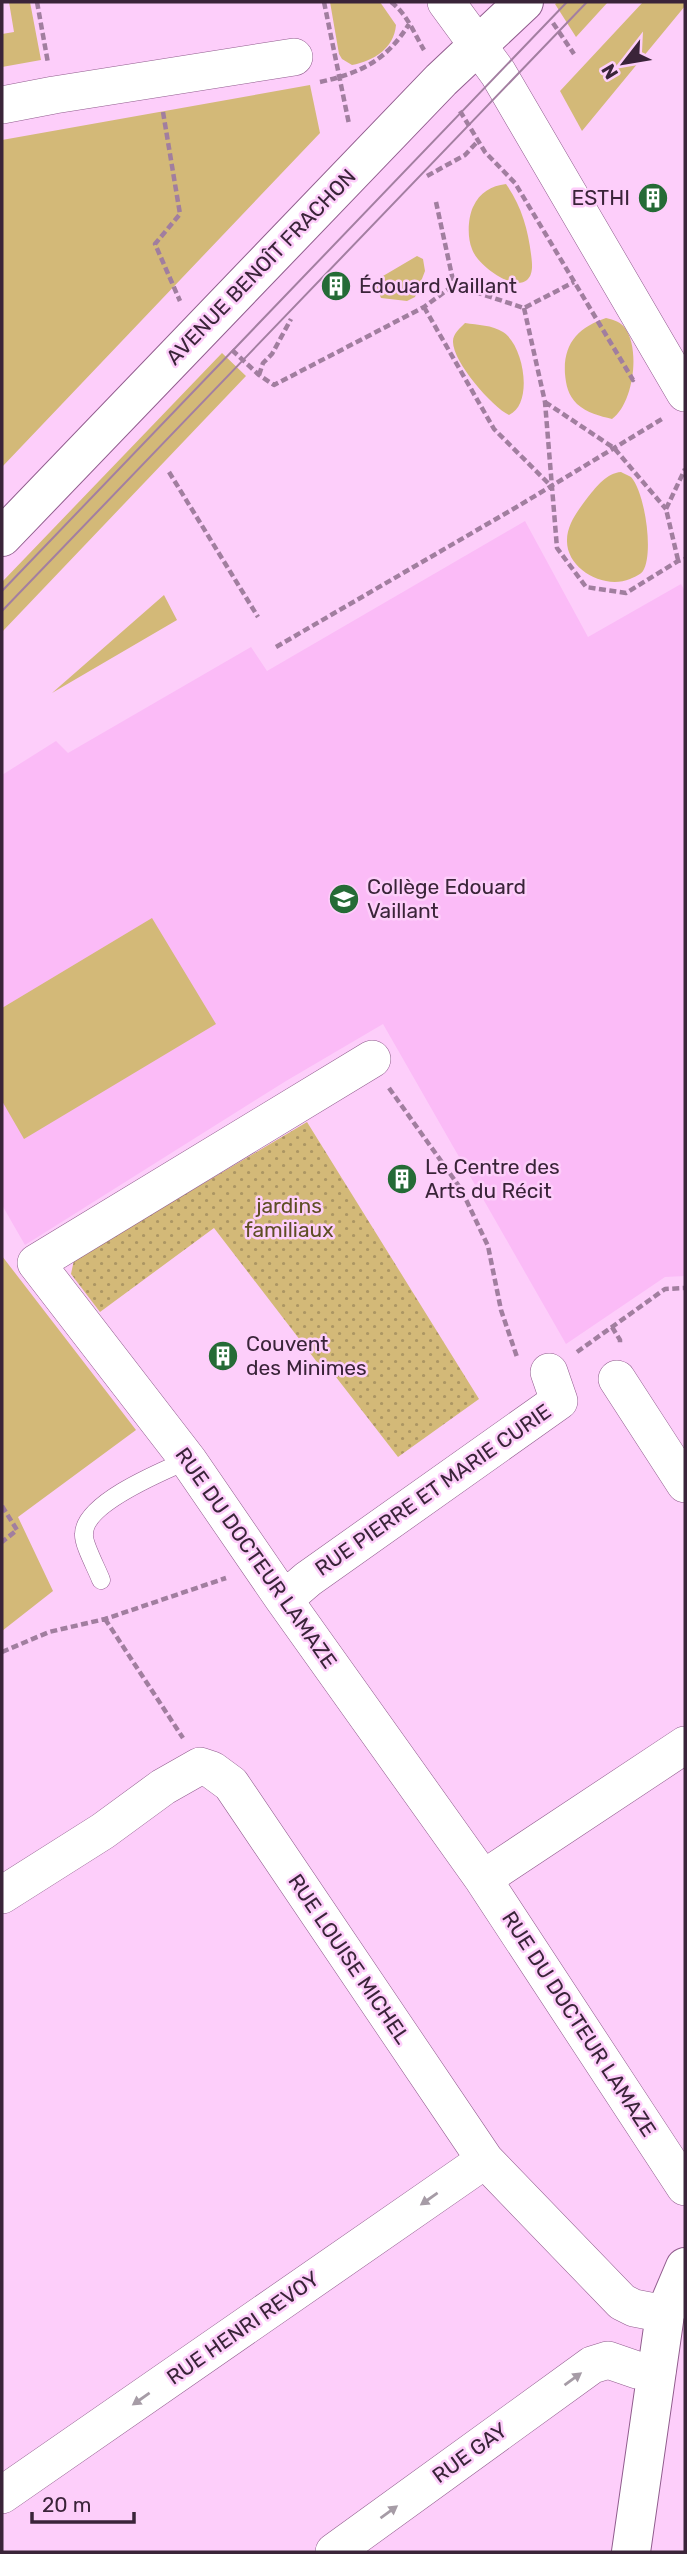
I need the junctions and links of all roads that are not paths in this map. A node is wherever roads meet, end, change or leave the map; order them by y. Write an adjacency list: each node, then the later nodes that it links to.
1 (446, 2): 3 (street)
2 (537, 10): 3 (street, AVENUE BENOÎT FRACHON)
3 (479, 46): 6 (street); 7 (street, AVENUE BENOÎT FRACHON)
4 (294, 57): 5 (street)
5 (2, 105)
6 (674, 406)
7 (2, 537)
8 (372, 1059): 11 (street, RUE DU DOCTEUR LAMAZE)
9 (549, 1372): 14 (street, RUE PIERRE ET MARIE CURIE)
10 (617, 1380): 12 (street)
11 (188, 1460): 13 (lane); 14 (street, RUE DU DOCTEUR LAMAZE)
12 (685, 1484)
13 (101, 1580)
14 (282, 1597): 16 (street, RUE DU DOCTEUR LAMAZE)
15 (685, 1745): 16 (street)
16 (483, 1879): 19 (street, RUE DU DOCTEUR LAMAZE)
17 (2, 1895): 18 (street, RUE LOUISE MICHEL)
18 (485, 2161): 21 (street, RUE LOUISE MICHEL); 25 (street, RUE HENRI REVOY, one-way to 25)
19 (685, 2187)
20 (685, 2267): 22 (street)
21 (622, 2302): 22 (street, RUE LOUISE MICHEL); 23 (street)
22 (665, 2314): 24 (street)
23 (608, 2360): 24 (street); 26 (street, RUE GAY, one-way to 23)
24 (657, 2371): 27 (street)
25 (2, 2495)
26 (334, 2552)
27 (631, 2552)

